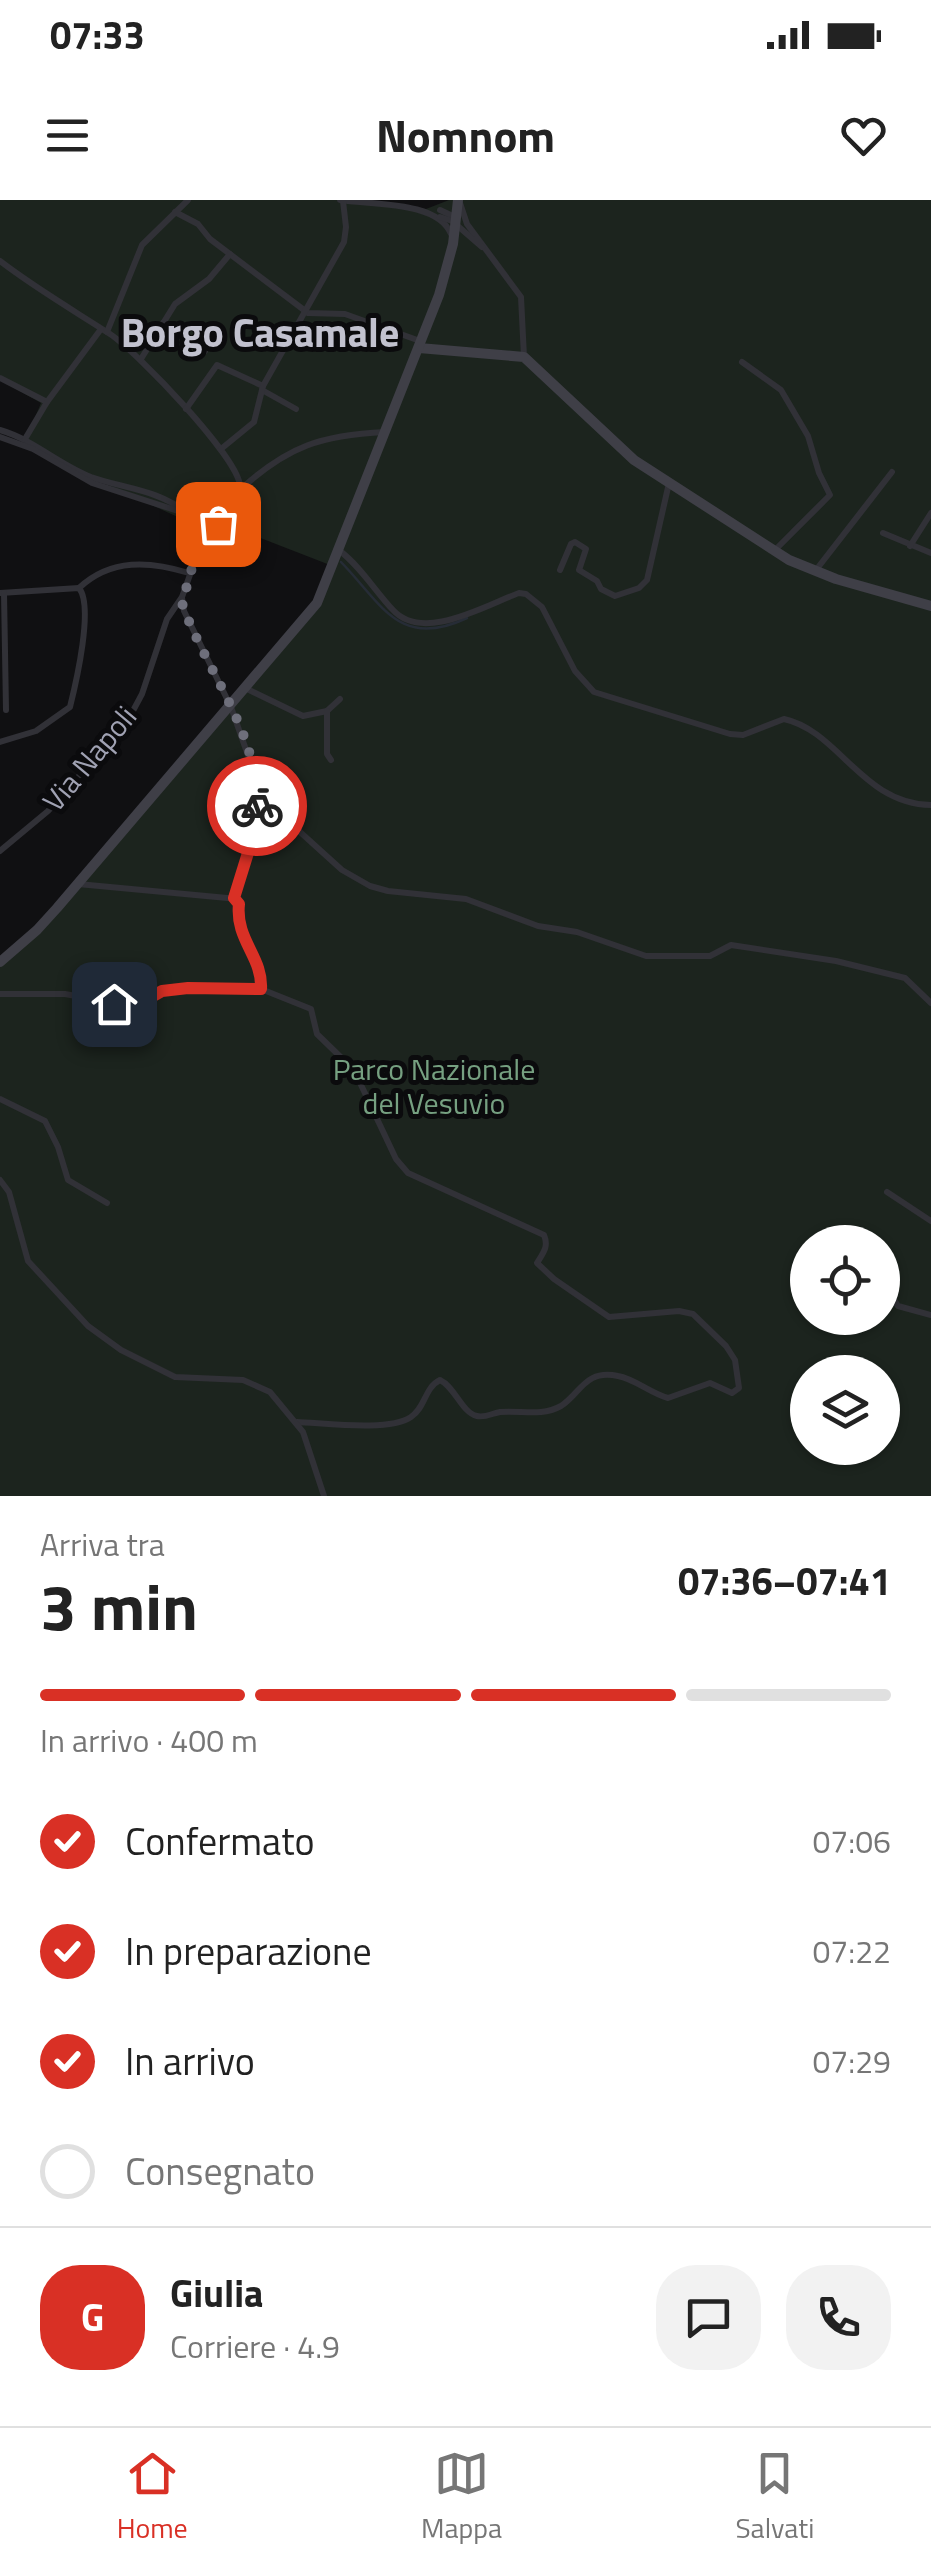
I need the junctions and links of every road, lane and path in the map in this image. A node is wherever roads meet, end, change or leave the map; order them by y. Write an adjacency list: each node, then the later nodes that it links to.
1 (188, 200): 4 (street)
2 (341, 200): 5 (street); 12 (street)
3 (457, 200): 5 (street); 6 (main road)
4 (175, 212): 10 (street); 14 (street)
5 (437, 213): 6 (street); 8 (street)
6 (460, 222): 7 (street); 8 (main road); 9 (street)
7 (472, 240): 8 (street); 9 (street)
8 (452, 246): 15 (main road)
9 (485, 248): 17 (street)
10 (230, 254): 12 (street); 13 (street)
11 (0, 261): 14 (street)
12 (307, 311): 15 (street); 21 (street)
13 (163, 323): 16 (street); 18 (street)
14 (104, 331): 18 (street); 22 (street)
15 (420, 345): 17 (main road); 25 (main road)
16 (206, 351)
17 (524, 357): 30 (main road)
18 (141, 359): 23 (street)
19 (742, 362): 36 (street)
20 (0, 378): 22 (street)
21 (262, 388): 23 (street); 24 (street); 28 (street)
22 (47, 402): 27 (street)
23 (186, 409): 28 (street)
24 (296, 409)
25 (386, 432): 31 (street); 38 (main road)
26 (0, 434): 27 (street)
27 (24, 441): 33 (street)
28 (221, 449): 31 (street)
29 (892, 472): 40 (street)
30 (670, 483): 36 (main road); 39 (street)
31 (241, 489): 33 (street, Via Napoli)
32 (931, 513): 35 (street)
33 (218, 524): 41 (street, Via Napoli)
34 (884, 533): 35 (street)
35 (910, 546): 37 (street)
36 (774, 551): 40 (main road)
37 (931, 553)
38 (337, 559): 46 (main road); 53 (street)
39 (560, 570)
40 (815, 572): 45 (main road)
41 (190, 573): 42 (street); 44 (street, Via Napoli)
42 (79, 588): 43 (street); 51 (street)
43 (2, 593): 49 (street)
44 (182, 597): 48 (street); 55 (street, Via Napoli)
45 (931, 606)
46 (247, 689): 48 (main road); 50 (street)
47 (340, 699): 50 (street)
48 (231, 708): 54 (street); 56 (main road)
49 (6, 710)
50 (327, 711): 52 (street)
51 (0, 742)
52 (331, 760)
53 (931, 805)
54 (257, 820): 57 (street); 61 (street)
55 (0, 851)
56 (78, 884): 57 (street); 58 (main road)
57 (234, 898): 59 (street)
58 (2, 956)
59 (261, 989): 60 (street); 69 (street)
60 (0, 994)
61 (931, 1004)
62 (0, 1100): 65 (street)
63 (0, 1180): 69 (street)
64 (887, 1192): 66 (street)
65 (108, 1203)
66 (931, 1221)
67 (900, 1307): 68 (street)
68 (931, 1315)
69 (298, 1422): 70 (street)
70 (324, 1496)

